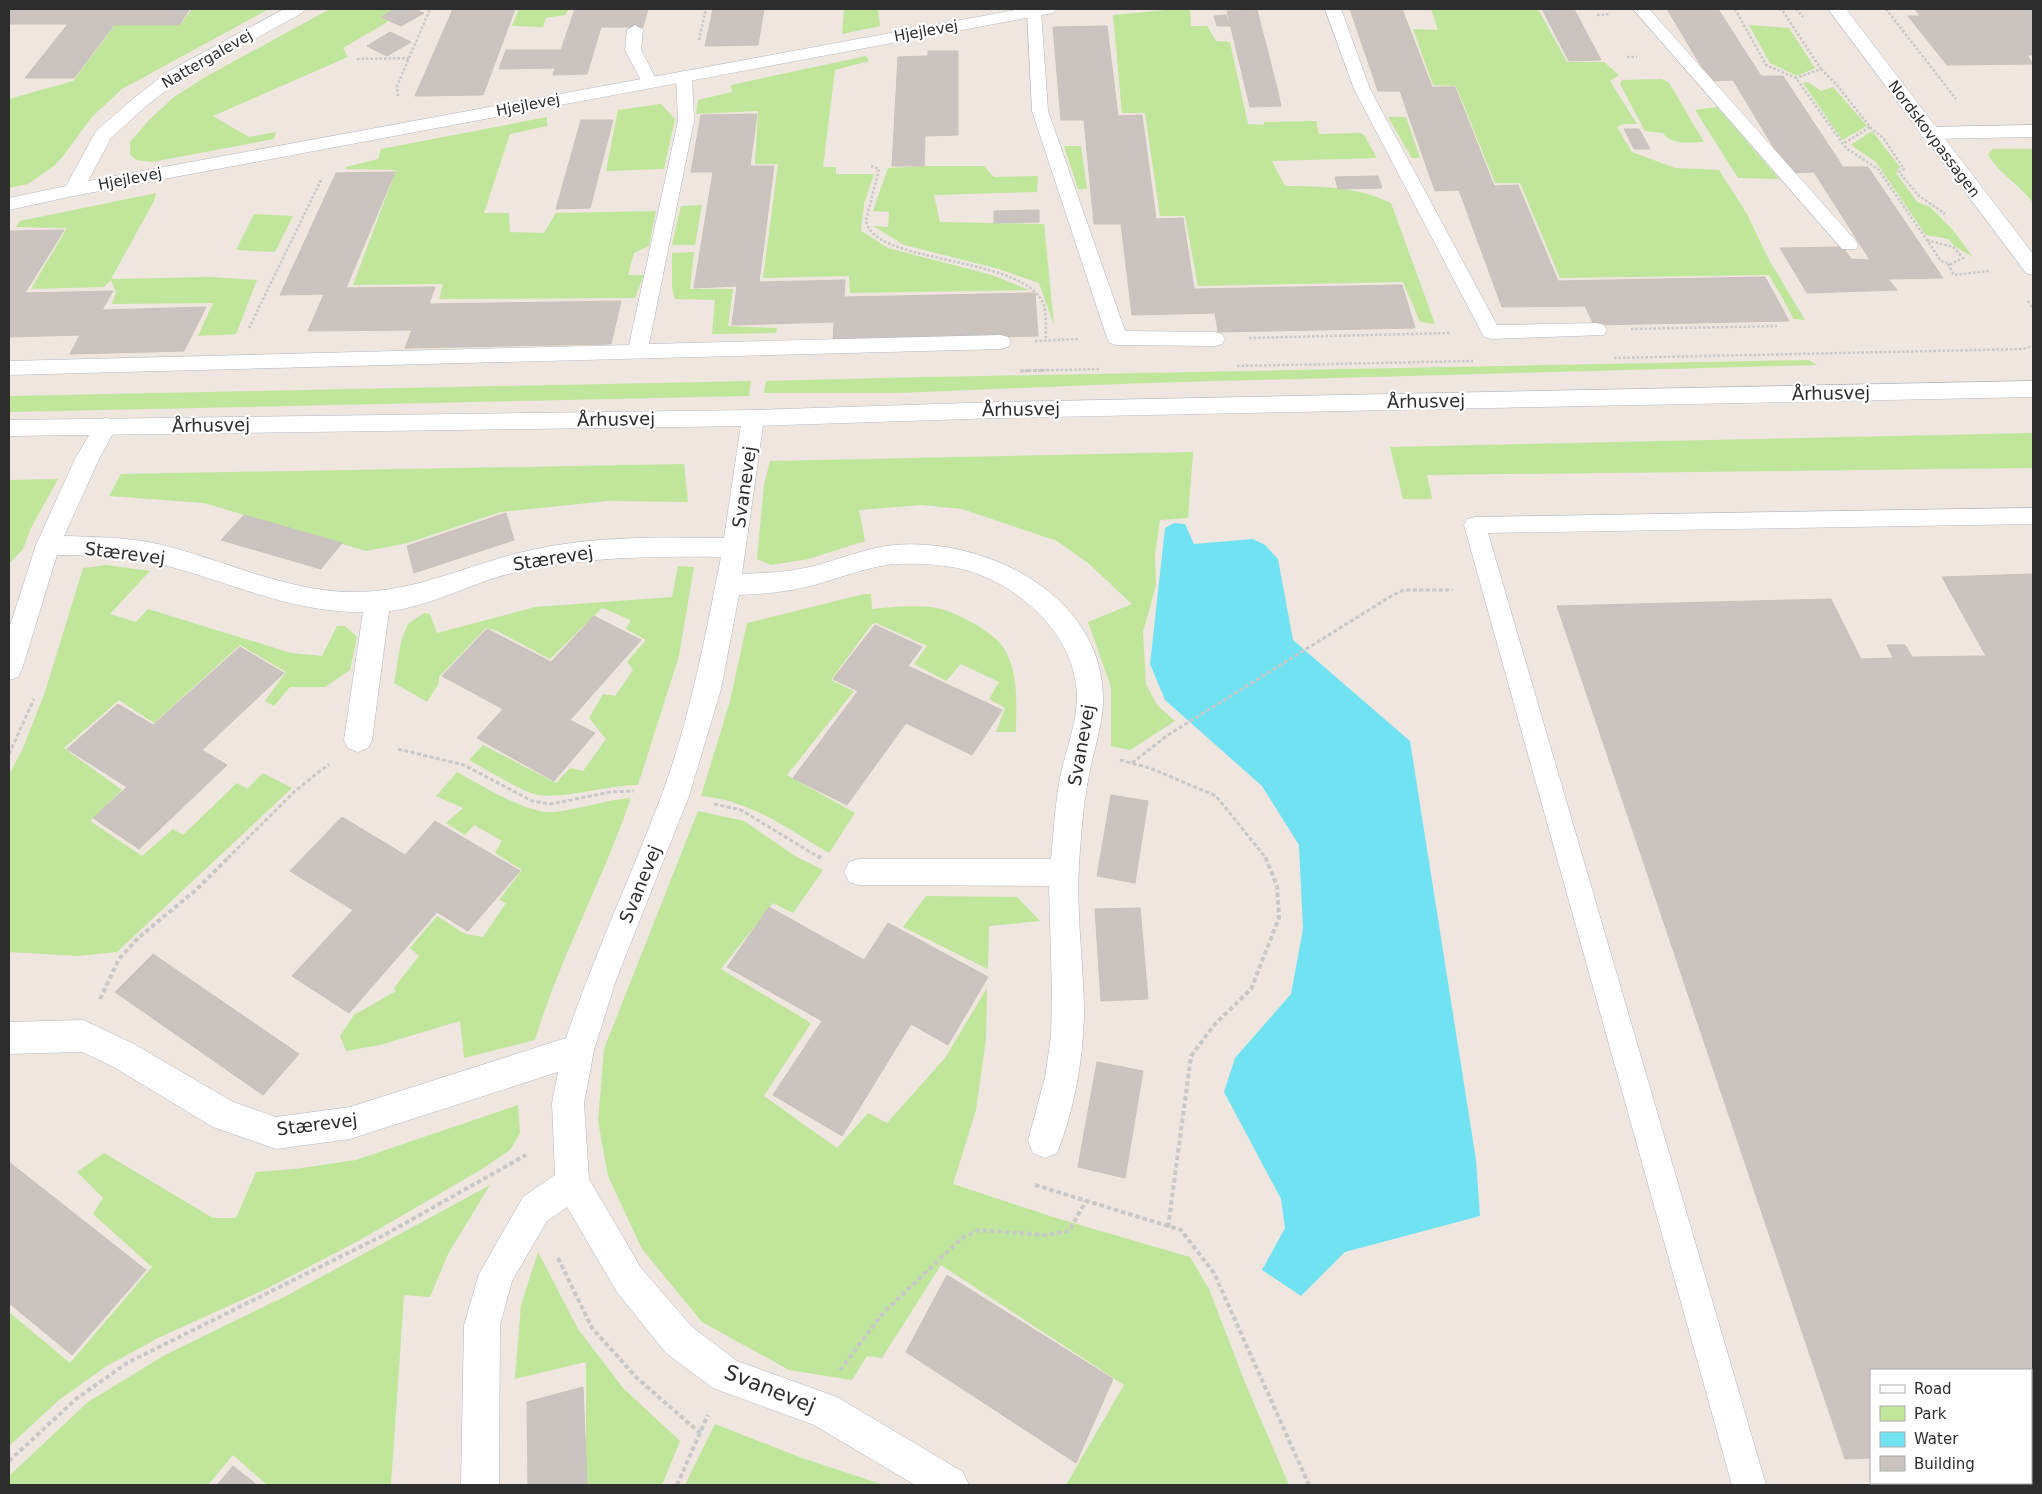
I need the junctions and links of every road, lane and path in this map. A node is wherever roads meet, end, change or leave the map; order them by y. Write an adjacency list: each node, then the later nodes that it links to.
1 (296, 9): 25 (street, Nattergalevej)
2 (430, 9): 11 (path)
3 (1333, 9): 36 (lane)
4 (1641, 9): 29 (lane)
5 (1734, 9): 15 (path)
6 (1779, 9): 13 (path)
7 (1837, 9): 21 (street, Nordskovpassagen)
8 (1886, 9): 20 (path)
9 (1040, 10): 14 (street, Hjejlevej); 37 (lane)
10 (635, 30): 16 (lane)
11 (410, 58): 12 (path); 18 (path)
12 (357, 59)
13 (1821, 68): 15 (path); 17 (path)
14 (684, 76): 16 (street, Hjejlevej); 42 (lane)
15 (1796, 78): 23 (path)
16 (650, 82): 18 (street, Hjejlevej)
17 (1870, 128): 23 (path); 27 (path)
18 (401, 129): 22 (street, Hjejlevej)
19 (2033, 131): 20 (street)
20 (1982, 132): 21 (street)
21 (1929, 133): 32 (street, Nordskovpassagen)
22 (340, 140): 25 (street, Hjejlevej); 34 (path)
23 (1843, 144): 28 (path)
24 (871, 166): 39 (path)
25 (72, 190): 26 (street, Hjejlevej)
26 (9, 204)
27 (1945, 215)
28 (1926, 240): 31 (path); 31 (path)
29 (1848, 245)
30 (1988, 263): 31 (path)
31 (1948, 264)
32 (2033, 268)
33 (1777, 326): 35 (path)
34 (249, 329)
35 (1597, 330): 36 (lane)
36 (1491, 332): 38 (path)
37 (1117, 338): 38 (lane); 39 (path)
38 (1215, 339)
39 (1046, 340): 40 (path)
40 (1001, 342): 42 (lane)
41 (2033, 346): 43 (path)
42 (637, 352): 44 (lane)
43 (2033, 353)
44 (9, 368)
45 (2033, 389): 46 (street, Århusvej)
46 (753, 418): 47 (street, Århusvej); 51 (street, Svanevej)
47 (106, 426): 48 (street, Århusvej); 50 (street)
48 (9, 428)
49 (2033, 516): 53 (lane)
50 (48, 545): 54 (street); 55 (street, Stærevej)
51 (735, 548): 52 (street, Svanevej); 55 (street, Stærevej)
52 (728, 585): 58 (street, Svanevej); 60 (street, Svanevej)
53 (1493, 589): 59 (path); 78 (lane)
54 (21, 590): 56 (street)
55 (377, 602): 57 (street)
56 (9, 669)
57 (358, 740): 60 (path); 63 (path)
58 (1082, 749): 59 (path); 62 (street, Svanevej)
59 (1131, 763): 70 (path)
60 (674, 796): 61 (path); 65 (street, Svanevej)
61 (859, 872): 62 (street)
62 (1064, 873): 66 (street, Svanevej)
63 (83, 1036): 64 (street, Stærevej); 65 (street, Stærevej)
64 (9, 1038)
65 (578, 1050): 67 (street, Svanevej)
66 (1044, 1141): 69 (path)
67 (570, 1142): 68 (street, Svanevej); 73 (path)
68 (572, 1183): 71 (street, Svanevej); 74 (street)
69 (1086, 1201): 70 (path); 72 (path)
70 (1168, 1227): 77 (path)
71 (726, 1375): 72 (street, Svanevej); 75 (path)
72 (824, 1410): 76 (street, Svanevej)
73 (9, 1461)
74 (480, 1485)
75 (677, 1485)
76 (950, 1485)
77 (1309, 1485)
78 (1749, 1485)

